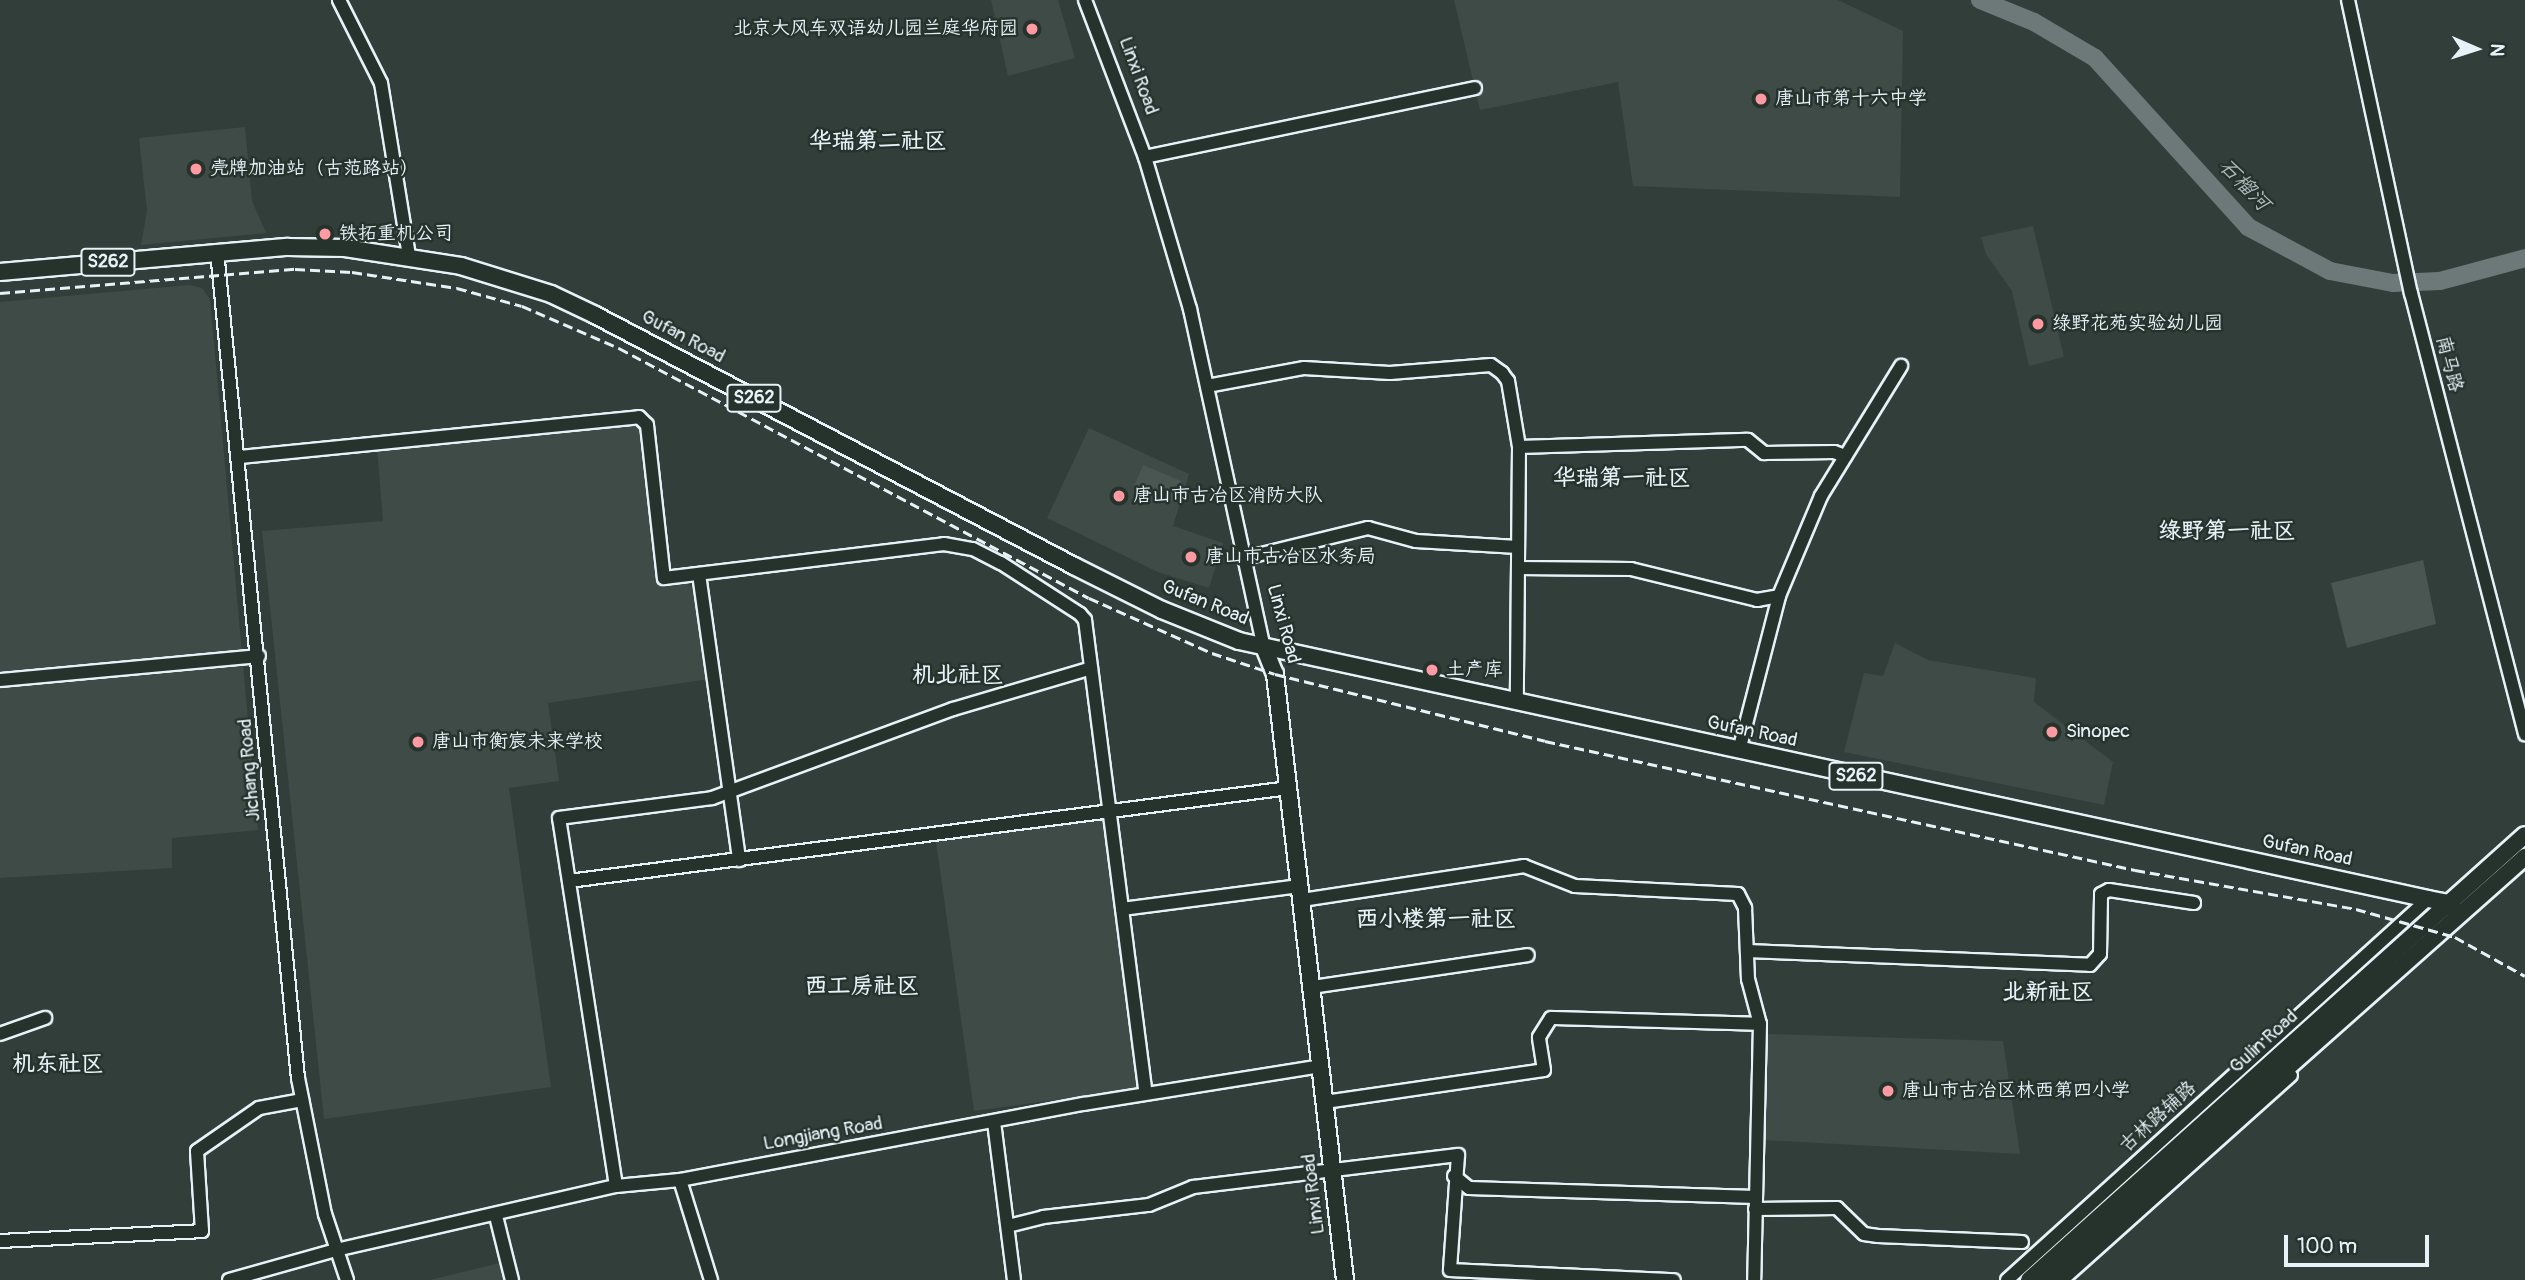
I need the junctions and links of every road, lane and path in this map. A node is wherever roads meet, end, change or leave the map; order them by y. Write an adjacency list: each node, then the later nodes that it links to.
1 (339, 0): 7 (street)
2 (1085, 0): 5 (street, Linxi Road)
3 (2348, 0): 26 (street, 南马路)
4 (1475, 88): 5 (street)
5 (1145, 157): 10 (street, Linxi Road)
6 (217, 251): 7 (main road, Gufan Road / S262); 8 (main road, Gufan Road / S262); 13 (street, Jichang Road)
7 (409, 256): 21 (main road, Gufan Road / S262)
8 (0, 272)
9 (1901, 366): 12 (street)
10 (1207, 386): 11 (street); 15 (street, Linxi Road)
11 (1519, 447): 12 (street); 14 (street)
12 (1845, 456): 18 (street)
13 (240, 457): 17 (street); 22 (street, Jichang Road)
14 (1518, 547): 15 (street); 16 (street)
15 (1245, 558): 21 (street, Linxi Road)
16 (1518, 568): 19 (street); 25 (street)
17 (699, 574): 23 (street); 28 (street)
18 (1779, 596): 19 (street); 20 (street)
19 (1757, 600): 20 (street)
20 (1771, 618): 27 (street)
21 (1264, 647): 25 (main road, Gufan Road / S262); 29 (main road, Linxi Road)
22 (259, 656): 24 (street); 48 (street, Jichang Road)
23 (1091, 668): 28 (street); 30 (street)
24 (0, 680)
25 (1517, 701): 27 (main road, Gufan Road / S262)
26 (2525, 735)
27 (1739, 751): 36 (main road, Gufan Road / S262)
28 (730, 788): 33 (street); 34 (street)
29 (1289, 788): 30 (street); 35 (main road, Linxi Road)
30 (1109, 811): 33 (street); 38 (street)
31 (2525, 835): 39 (main road, Gulin Road)
32 (2525, 857): 39 (main road, Gulin Road)
33 (739, 860): 34 (street)
34 (569, 881): 54 (street)
35 (1301, 893): 38 (street); 40 (street); 42 (main road, Linxi Road)
36 (2428, 898): 39 (main road, Gufan Road / S262); 70 (street, 古林路辅路)
37 (2194, 903): 40 (street)
38 (1122, 909): 47 (street)
39 (2454, 909): 71 (main road, Gulin Road); 72 (main road, Gulin Road); 73 (street)
40 (1747, 951): 44 (street)
41 (1528, 955): 42 (street)
42 (1312, 987): 46 (main road, Linxi Road)
43 (45, 1018): 45 (street)
44 (1760, 1024): 49 (street); 55 (street)
45 (0, 1034)
46 (1321, 1066): 47 (street, Longjiang Road); 49 (main road, Linxi Road)
47 (1146, 1093): 50 (street, Longjiang Road)
48 (302, 1100): 58 (street); 60 (street, Jichang Road)
49 (1325, 1102): 51 (main road, Linxi Road)
50 (994, 1122): 53 (street, Longjiang Road); 57 (street)
51 (1333, 1170): 52 (street); 57 (street); 67 (main road, Linxi Road)
52 (1454, 1176): 55 (street); 61 (street)
53 (680, 1180): 54 (street, Longjiang Road); 65 (street)
54 (616, 1186): 56 (street, Longjiang Road)
55 (1756, 1203): 59 (street); 69 (street)
56 (496, 1216): 60 (street, Longjiang Road); 64 (street)
57 (1008, 1227): 66 (street)
58 (0, 1241)
59 (2022, 1242)
60 (336, 1250): 62 (street, Longjiang Road); 63 (street, Jichang Road)
61 (1579, 1278): 68 (street)
62 (229, 1280)
63 (347, 1280)
64 (512, 1280)
65 (711, 1280)
66 (1014, 1280)
67 (1345, 1280)
68 (1674, 1280)
69 (1754, 1280)
70 (2007, 1280)
71 (2029, 1280)
72 (2048, 1280)
73 (2062, 1280)

